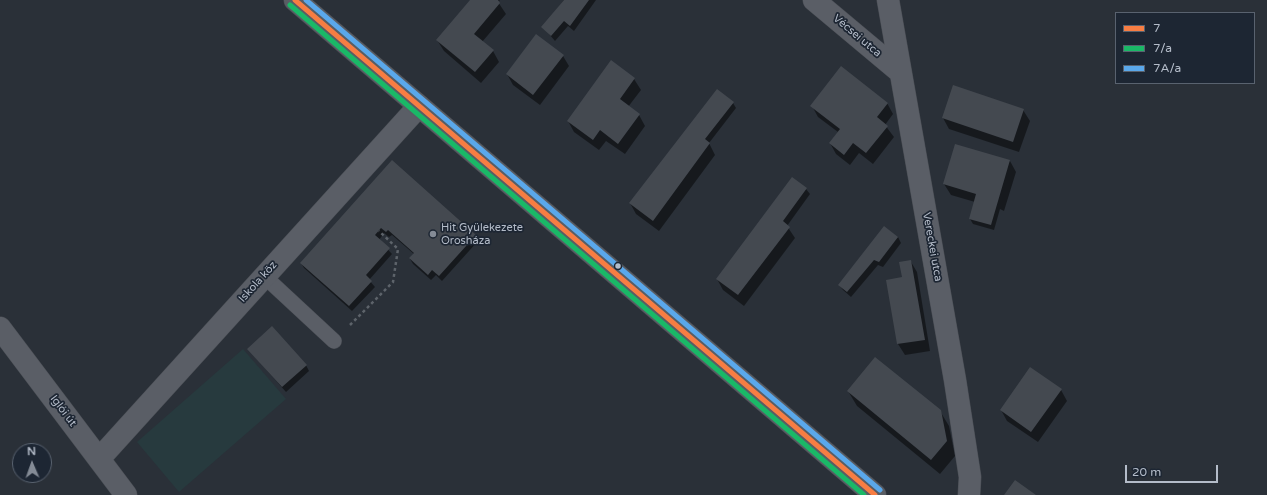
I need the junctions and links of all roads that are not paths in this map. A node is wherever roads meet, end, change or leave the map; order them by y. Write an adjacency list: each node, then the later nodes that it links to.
1 (295, 0): 5 (main road)
2 (814, 0): 4 (street, Vécsei utca)
3 (888, 0): 4 (street, Vereckei utca)
4 (900, 72): 12 (street, Vereckei utca)
5 (419, 106): 6 (street, Iskola köz); 11 (main road)
6 (264, 276): 8 (lane); 9 (street, Iskola köz)
7 (0, 328): 9 (street, Iglói út)
8 (334, 341)
9 (99, 459): 10 (street, Iglói út)
10 (126, 495)
11 (875, 495)
12 (969, 495)

